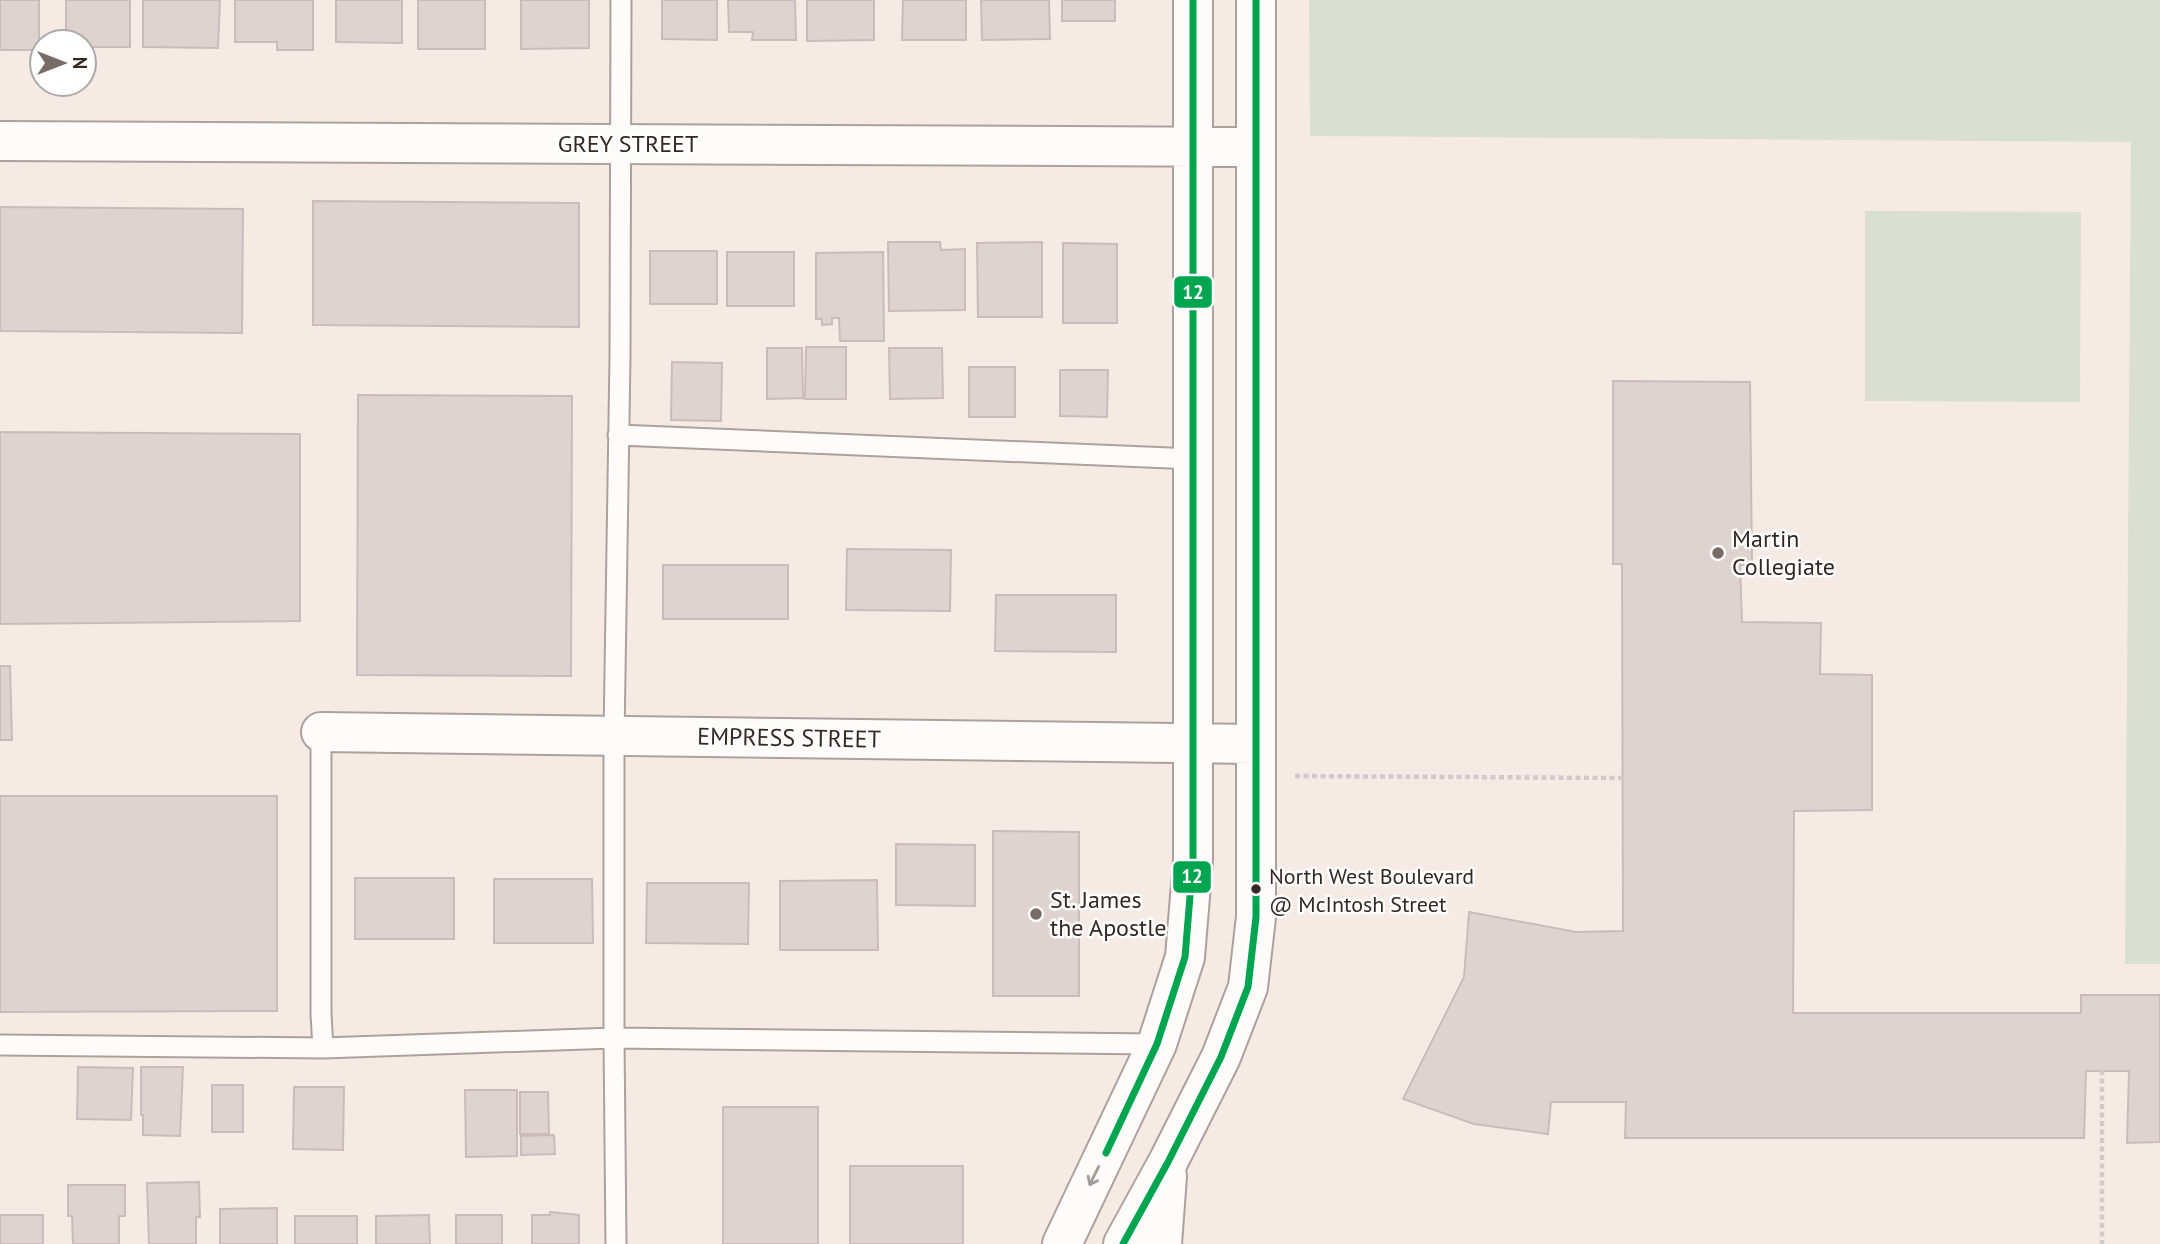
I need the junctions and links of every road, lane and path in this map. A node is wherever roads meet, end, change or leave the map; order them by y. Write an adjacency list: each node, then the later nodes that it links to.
1 (621, 0): 5 (lane)
2 (1193, 0): 6 (street)
3 (1256, 0): 7 (street)
4 (0, 141): 5 (street, GREY STREET)
5 (620, 144): 6 (street, GREY STREET); 8 (lane)
6 (1193, 146): 7 (street, GREY STREET); 9 (street)
7 (1256, 146): 13 (street)
8 (618, 435): 9 (lane); 11 (lane)
9 (1193, 459): 12 (street)
10 (321, 732): 11 (street, EMPRESS STREET); 18 (lane)
11 (614, 736): 12 (street, EMPRESS STREET); 15 (lane)
12 (1193, 743): 13 (street, EMPRESS STREET); 16 (street)
13 (1256, 760): 14 (path); 20 (street)
14 (1623, 778)
15 (614, 1038): 16 (lane); 18 (lane); 21 (lane)
16 (1157, 1044): 22 (street, one-way to 22)
17 (0, 1045): 18 (lane)
18 (323, 1048)
19 (2102, 1070): 25 (path)
20 (1168, 1162): 23 (street); 24 (street)
21 (616, 1244)
22 (1062, 1244)
23 (1124, 1244)
24 (1162, 1244)
25 (2102, 1244)

